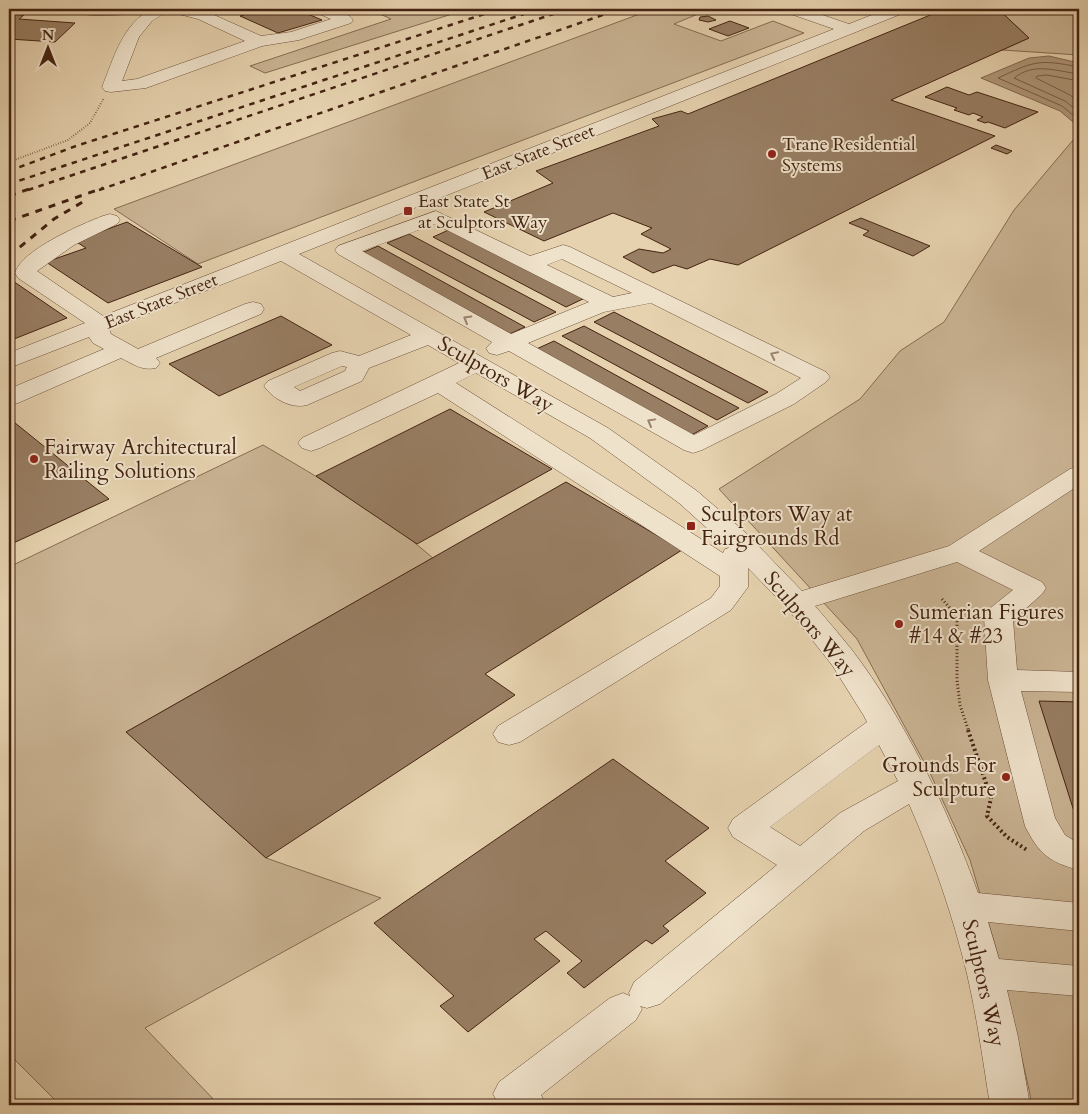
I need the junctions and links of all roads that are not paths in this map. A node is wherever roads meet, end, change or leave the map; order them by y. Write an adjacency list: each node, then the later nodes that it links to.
1 (76, 9): 2 (street)
2 (132, 9)
3 (163, 9): 11 (street)
4 (177, 9): 9 (street)
5 (226, 9): 9 (street)
6 (321, 9): 11 (street)
7 (791, 9): 10 (street)
8 (900, 9): 10 (street, East State Street)
9 (203, 15): 11 (street)
10 (849, 29): 12 (street, East State Street)
11 (259, 41)
12 (406, 204): 13 (street); 15 (street, East State Street)
13 (436, 217): 16 (street); 22 (street, one-way to 13)
14 (110, 220): 20 (street)
15 (283, 252): 20 (street, East State Street); 21 (street, Sculptors Way)
16 (529, 264): 17 (street); 18 (street)
17 (654, 296): 18 (street); 22 (street)
18 (611, 304): 22 (street)
19 (253, 309): 23 (street)
20 (98, 326): 23 (street); 24 (street, East State Street)
21 (430, 336): 25 (street, Sculptors Way); 26 (street)
22 (509, 344): 25 (street)
23 (136, 356): 28 (street)
24 (9, 361)
25 (473, 361): 27 (street); 31 (street, Sculptors Way)
26 (360, 364)
27 (439, 383): 29 (street); 33 (street)
28 (9, 398)
29 (311, 443)
30 (1079, 474): 32 (street)
31 (736, 539): 33 (street); 34 (street, Sculptors Way)
32 (959, 552): 34 (street); 35 (street)
33 (734, 572): 38 (street)
34 (797, 602): 37 (street, Sculptors Way)
35 (1003, 680): 36 (street); 40 (street)
36 (1079, 682)
37 (885, 725): 39 (street, Sculptors Way); 41 (street)
38 (509, 734)
39 (916, 785): 41 (street); 43 (street, Sculptors Way)
40 (1079, 858)
41 (801, 864): 48 (street)
42 (1079, 905): 44 (street)
43 (966, 906): 44 (street); 46 (street, Sculptors Way)
44 (1006, 910): 45 (street)
45 (1079, 917)
46 (985, 973): 47 (street); 49 (street, Sculptors Way)
47 (1079, 981)
48 (526, 1105)
49 (1010, 1105)

